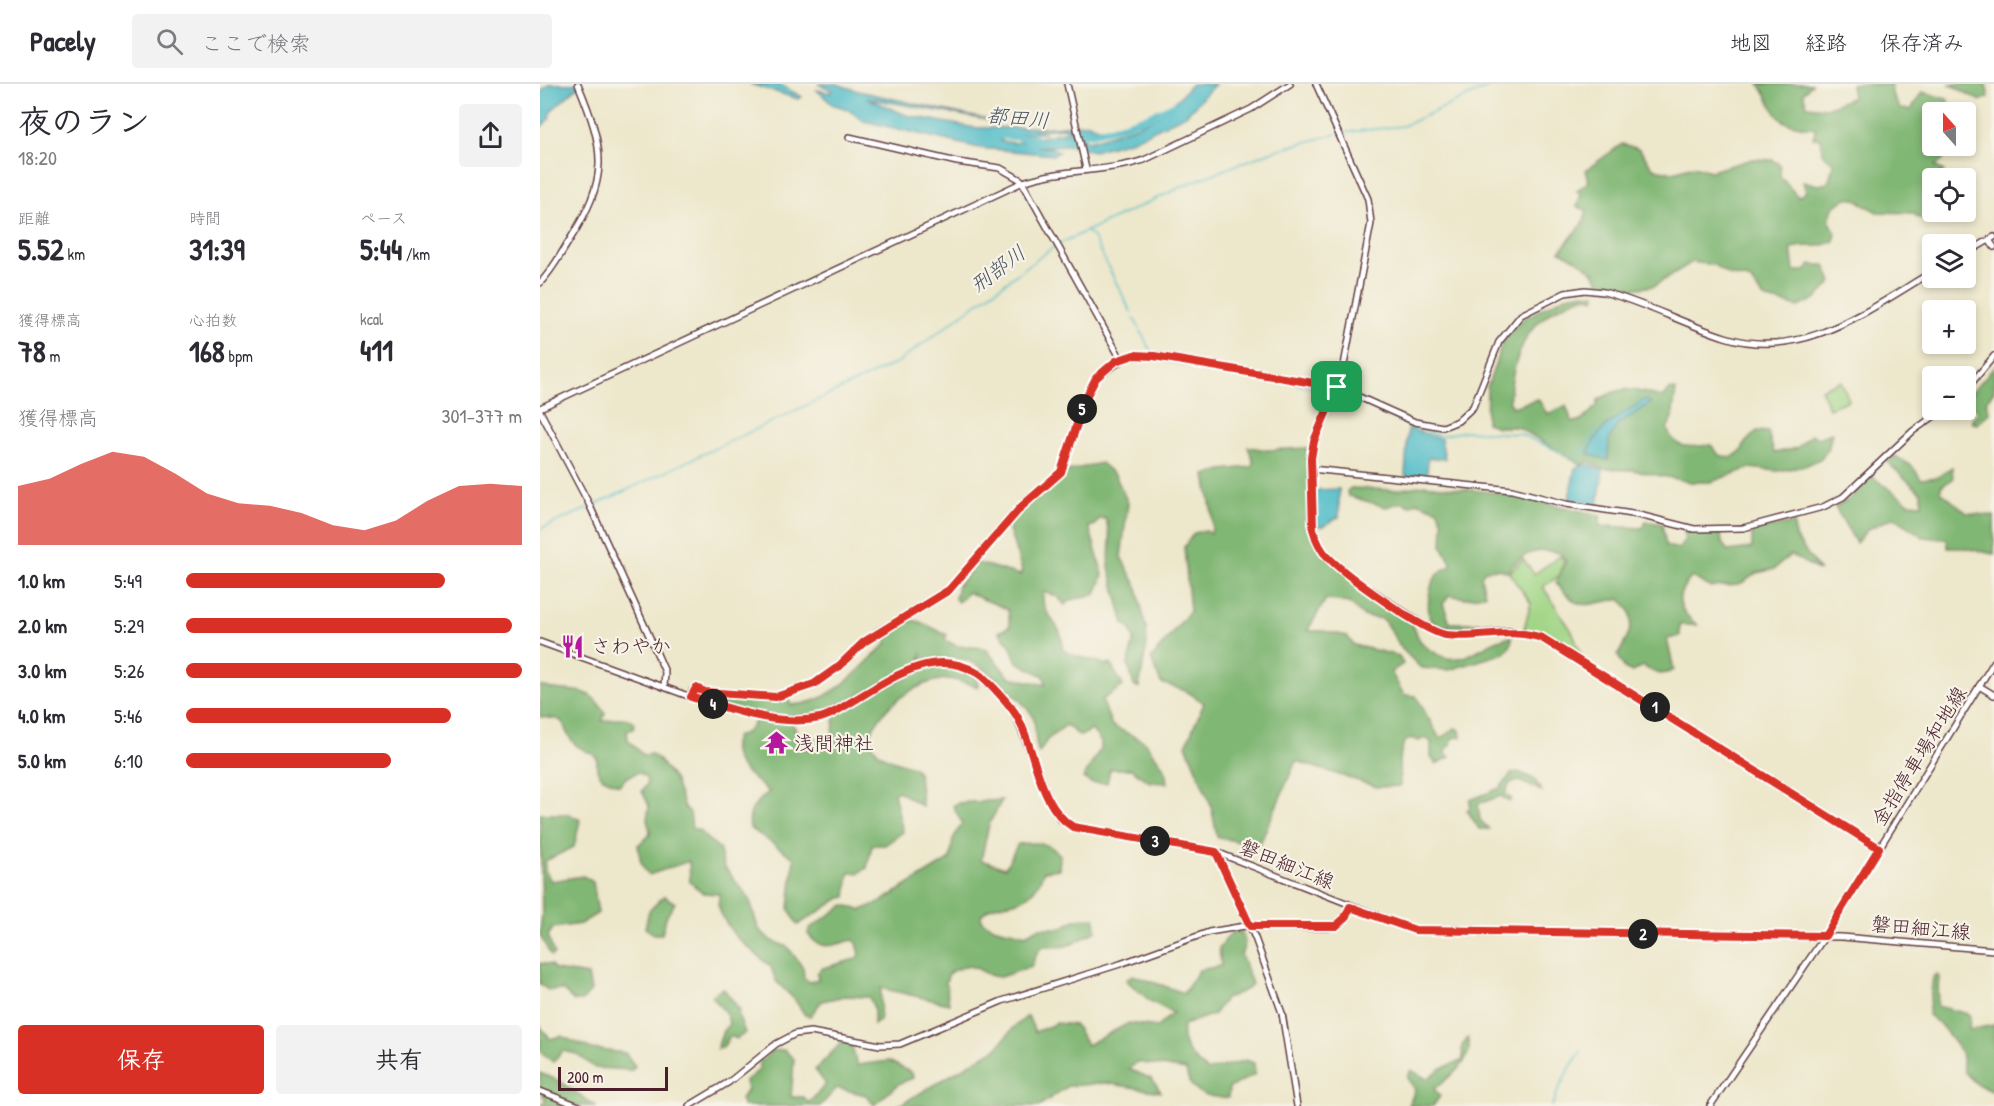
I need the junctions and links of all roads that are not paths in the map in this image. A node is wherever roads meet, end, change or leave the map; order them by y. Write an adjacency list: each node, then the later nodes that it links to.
1 (578, 84): 12 (street)
2 (1067, 84): 6 (street)
3 (1290, 84): 6 (street)
4 (1316, 84): 16 (street)
5 (849, 137): 7 (street)
6 (1086, 169): 7 (street)
7 (1023, 182): 14 (street); 17 (street)
8 (1992, 238): 9 (street); 10 (street)
9 (1976, 247)
10 (1994, 248)
11 (1922, 278): 16 (street)
12 (540, 283)
13 (1994, 356): 15 (street)
14 (1121, 359): 16 (street); 25 (street)
15 (1976, 378)
16 (1337, 387): 19 (street)
17 (540, 410): 23 (street)
18 (1929, 420): 19 (street)
19 (1311, 469): 26 (street)
20 (540, 642): 23 (street, 磐田細江線)
21 (1994, 662): 22 (street, 金指停車場和地線)
22 (1980, 686): 24 (street); 26 (street, 金指停車場和地線)
23 (664, 687): 25 (street, 磐田細江線)
24 (1994, 695)
25 (691, 697): 27 (street, 磐田細江線)
26 (1879, 848): 30 (street, 金指停車場和地線)
27 (1216, 852): 28 (street, 磐田細江線); 29 (street)
28 (1350, 907): 29 (street); 30 (street, 磐田細江線)
29 (1250, 926): 34 (street); 35 (street)
30 (1825, 936): 31 (street, 磐田細江線); 36 (street, 金指停車場和地線)
31 (1994, 950)
32 (540, 1091): 33 (street)
33 (579, 1106)
34 (689, 1106)
35 (1297, 1106)
36 (1710, 1106)

